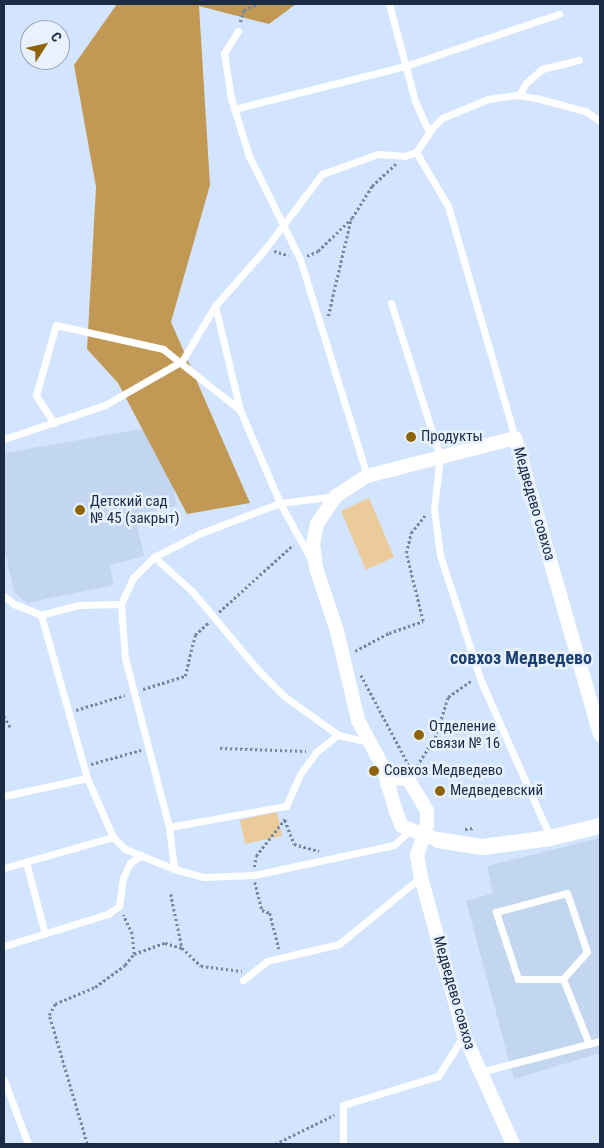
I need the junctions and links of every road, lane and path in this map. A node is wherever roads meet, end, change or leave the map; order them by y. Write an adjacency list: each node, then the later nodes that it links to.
1 (258, 4): 4 (path)
2 (389, 4): 6 (lane)
3 (559, 14): 6 (lane)
4 (238, 31): 8 (lane)
5 (579, 60): 7 (lane)
6 (405, 66): 8 (lane); 10 (lane)
7 (519, 95): 9 (lane); 10 (lane)
8 (234, 109): 14 (lane)
9 (600, 121)
10 (429, 132): 11 (lane)
11 (416, 152): 12 (lane); 23 (lane)
12 (405, 156): 13 (path); 14 (lane)
13 (352, 218): 16 (path); 19 (path)
14 (283, 222): 15 (lane); 16 (lane)
15 (266, 249): 16 (path); 18 (lane)
16 (300, 259): 19 (lane)
17 (392, 303): 25 (lane)
18 (215, 306): 20 (lane); 21 (lane)
19 (325, 332): 26 (lane)
20 (182, 361): 21 (lane); 22 (lane); 22 (lane)
21 (240, 410): 28 (lane)
22 (54, 423): 24 (lane)
23 (515, 438): 25 (street, Медведево совхоз); 44 (street, Медведево совхоз)
24 (4, 439)
25 (440, 457): 26 (street, Медведево совхоз); 29 (lane)
26 (367, 476): 27 (street, Медведево совхоз)
27 (336, 496): 28 (lane); 32 (street, Медведево совхоз)
28 (280, 504): 30 (lane); 31 (lane)
29 (434, 509): 37 (path); 39 (lane)
30 (300, 539): 32 (lane); 36 (path)
31 (154, 557): 34 (lane); 36 (lane)
32 (316, 568): 37 (street, Медведево совхоз)
33 (4, 596): 35 (lane)
34 (120, 604): 35 (lane); 40 (lane)
35 (41, 614): 41 (lane)
36 (215, 616): 40 (path); 45 (lane)
37 (343, 656): 46 (street, Медведево совхоз)
38 (358, 669): 39 (path)
39 (479, 673): 62 (lane)
40 (134, 692): 41 (path); 47 (lane)
41 (70, 712): 50 (lane)
42 (4, 716): 43 (path)
43 (11, 728)
44 (600, 735)
45 (338, 736): 46 (lane); 49 (lane)
46 (370, 742): 52 (street, Медведево совхоз)
47 (150, 748): 50 (path); 57 (lane)
48 (220, 748): 49 (path)
49 (316, 752): 54 (lane)
50 (84, 766): 51 (lane)
51 (88, 778): 53 (lane); 61 (lane)
52 (387, 784): 60 (street, Медведево совхоз); 60 (street)
53 (4, 796)
54 (286, 806): 55 (path); 57 (lane)
55 (285, 819): 65 (path); 69 (path)
56 (600, 826): 62 (street)
57 (169, 827): 68 (lane)
58 (474, 828): 59 (path)
59 (466, 829)
60 (416, 833): 63 (street); 65 (lane); 70 (street, Медведево совхоз)
61 (113, 837): 64 (lane); 66 (lane)
62 (550, 838): 63 (street)
63 (438, 840)
64 (142, 855): 68 (lane); 72 (lane)
65 (334, 858): 69 (lane)
66 (26, 862): 67 (lane); 73 (lane)
67 (4, 868)
68 (174, 868): 69 (lane)
69 (254, 875): 77 (path)
70 (421, 877): 77 (lane); 81 (street, Медведево совхоз)
71 (171, 894): 75 (path)
72 (119, 906): 73 (lane); 76 (path)
73 (45, 934): 74 (lane)
74 (4, 946)
75 (182, 948): 76 (path); 78 (path)
76 (134, 954): 88 (path)
77 (281, 958): 78 (lane)
78 (250, 974): 80 (lane)
79 (563, 979): 79 (lane); 83 (lane)
80 (243, 980)
81 (464, 1035): 84 (street, Медведево совхоз); 86 (lane)
82 (600, 1041): 83 (lane)
83 (589, 1044): 84 (lane)
84 (479, 1072): 91 (street, Медведево совхоз)
85 (4, 1080): 87 (lane)
86 (343, 1112): 89 (path); 90 (lane)
87 (28, 1144)
88 (87, 1144)
89 (275, 1144)
90 (343, 1144)
91 (512, 1144)

